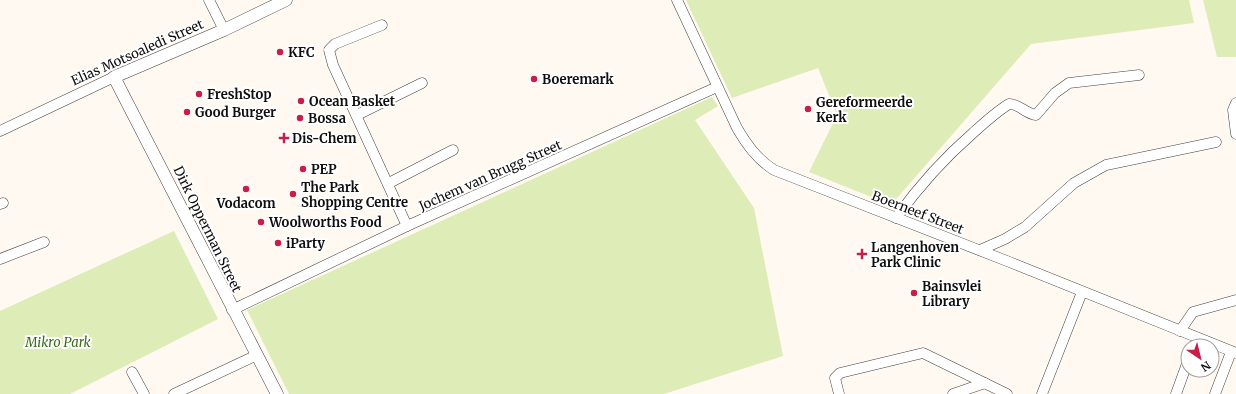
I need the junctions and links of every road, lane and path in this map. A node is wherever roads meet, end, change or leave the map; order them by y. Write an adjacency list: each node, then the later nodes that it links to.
1 (209, 0): 5 (street)
2 (286, 0): 5 (street, Elias Motsoaledi Street)
3 (677, 0): 9 (street, Boerneef Street)
4 (382, 25): 11 (street)
5 (224, 30): 7 (street, Elias Motsoaledi Street)
6 (1139, 75): 17 (street)
7 (114, 77): 12 (street, Elias Motsoaledi Street); 24 (street, Dirk Opperman Street)
8 (422, 83): 11 (street)
9 (717, 87): 17 (street, Boerneef Street); 18 (street, Jochem van Brugg Street)
10 (1236, 103): 13 (street)
11 (357, 115): 16 (street)
12 (0, 131)
13 (1236, 134)
14 (1216, 142): 20 (street)
15 (453, 150): 16 (street)
16 (389, 183): 18 (street)
17 (896, 218): 20 (street, Boerneef Street)
18 (408, 226): 24 (street, Jochem van Brugg Street)
19 (44, 242): 21 (street)
20 (980, 250): 22 (street, Boerneef Street)
21 (0, 258)
22 (1082, 292): 25 (street, Boerneef Street); 39 (street)
23 (1235, 301): 25 (street)
24 (232, 310): 29 (street, Dirk Opperman Street)
25 (1180, 331): 26 (street, Boerneef Street)
26 (1190, 338)
27 (1220, 348): 28 (street, Boerneef Street)
28 (1234, 352): 41 (street)
29 (257, 355): 34 (street); 35 (street, Dirk Opperman Street)
30 (132, 372): 33 (street)
31 (1182, 378): 40 (street)
32 (985, 383): 36 (street); 37 (street); 38 (street)
33 (144, 394)
34 (174, 394)
35 (277, 394)
36 (839, 394)
37 (953, 394)
38 (1007, 394)
39 (1042, 394)
40 (1176, 394)
41 (1215, 394)

